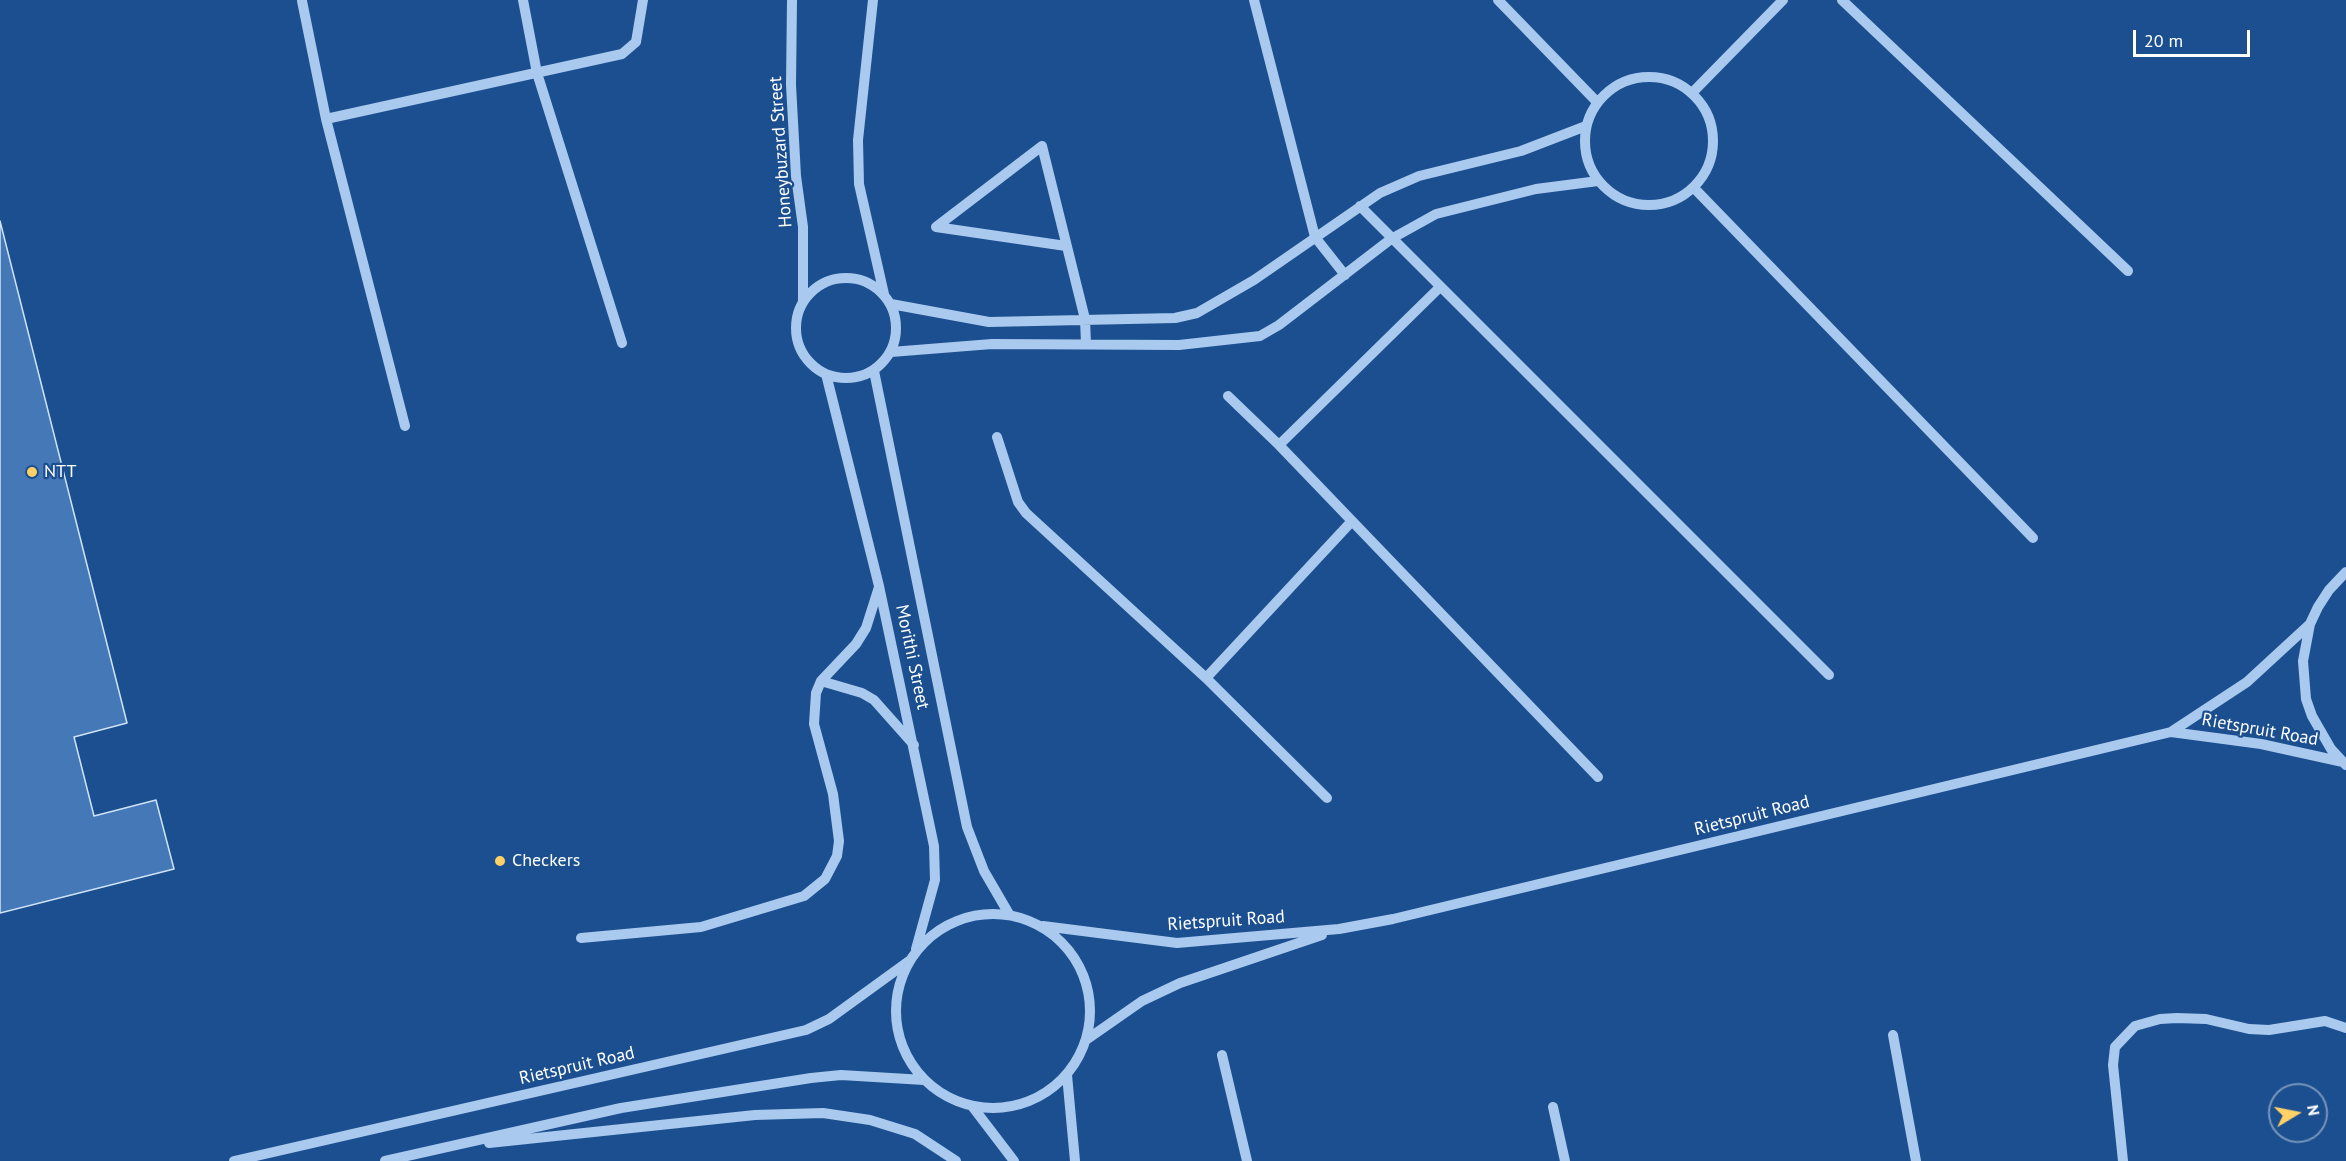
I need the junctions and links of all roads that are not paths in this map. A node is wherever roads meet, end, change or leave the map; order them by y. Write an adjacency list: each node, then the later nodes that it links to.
1 (523, 0): 10 (street)
2 (643, 0): 10 (street)
3 (792, 0): 25 (street, Honeybuzard Street)
4 (873, 0): 24 (street)
5 (1254, 0): 18 (street)
6 (1498, 0): 12 (street)
7 (1783, 0): 11 (street)
8 (1842, 0): 21 (street)
9 (302, 1): 13 (street)
10 (537, 73): 13 (street); 28 (street)
11 (1692, 93): 12 (street); 16 (street)
12 (1597, 102): 14 (street)
13 (326, 119): 34 (street)
14 (1586, 126): 15 (street); 17 (street)
15 (1598, 181): 16 (street); 19 (street)
16 (1694, 188): 38 (street)
17 (1360, 206): 18 (street); 19 (street)
18 (1316, 237): 22 (street); 27 (street)
19 (1390, 239): 22 (street); 23 (street)
20 (1066, 246): 20 (street); 27 (street)
21 (2128, 271)
22 (1345, 275): 29 (street)
23 (1439, 288): 36 (street); 42 (street)
24 (884, 294): 25 (street); 26 (street)
25 (803, 302): 32 (street)
26 (891, 304): 27 (street); 30 (street)
27 (1085, 319): 29 (street)
28 (622, 343)
29 (1086, 344): 30 (street)
30 (891, 352): 31 (street)
31 (874, 371): 32 (street); 50 (street, Morithi Street)
32 (826, 374): 40 (street, Morithi Street)
33 (1228, 396): 36 (street)
34 (405, 426)
35 (997, 437): 43 (street)
36 (1279, 445): 37 (street)
37 (1352, 521): 43 (street); 48 (street)
38 (2033, 538)
39 (2346, 573): 41 (street)
40 (879, 586): 44 (street); 46 (street, Morithi Street)
41 (2310, 624): 45 (street, Rietspruit Road); 47 (street)
42 (1828, 675)
43 (1206, 678): 49 (street)
44 (821, 681): 46 (street); 53 (street)
45 (2171, 732): 47 (street, Rietspruit Road); 52 (street, Rietspruit Road)
46 (915, 746): 54 (street, Morithi Street)
47 (2345, 764)
48 (1598, 777)
49 (1327, 798)
50 (1009, 914): 51 (street); 54 (street)
51 (1042, 926): 52 (street, Rietspruit Road); 58 (street)
52 (1339, 929): 58 (street, Rietspruit Road)
53 (581, 938)
54 (916, 949): 55 (street)
55 (909, 961): 61 (street); 65 (street, Rietspruit Road)
56 (2346, 1028): 73 (street)
57 (1893, 1035): 72 (street)
58 (1086, 1040): 60 (street)
59 (1222, 1056): 70 (street)
60 (1067, 1075): 62 (street); 69 (street)
61 (924, 1080): 62 (street); 64 (street)
62 (972, 1106): 68 (street)
63 (1553, 1107): 71 (street)
64 (440, 1148): 66 (street); 67 (street)
65 (234, 1161)
66 (385, 1161)
67 (956, 1161)
68 (1014, 1161)
69 (1075, 1161)
70 (1246, 1161)
71 (1564, 1161)
72 (1916, 1161)
73 (2123, 1161)

